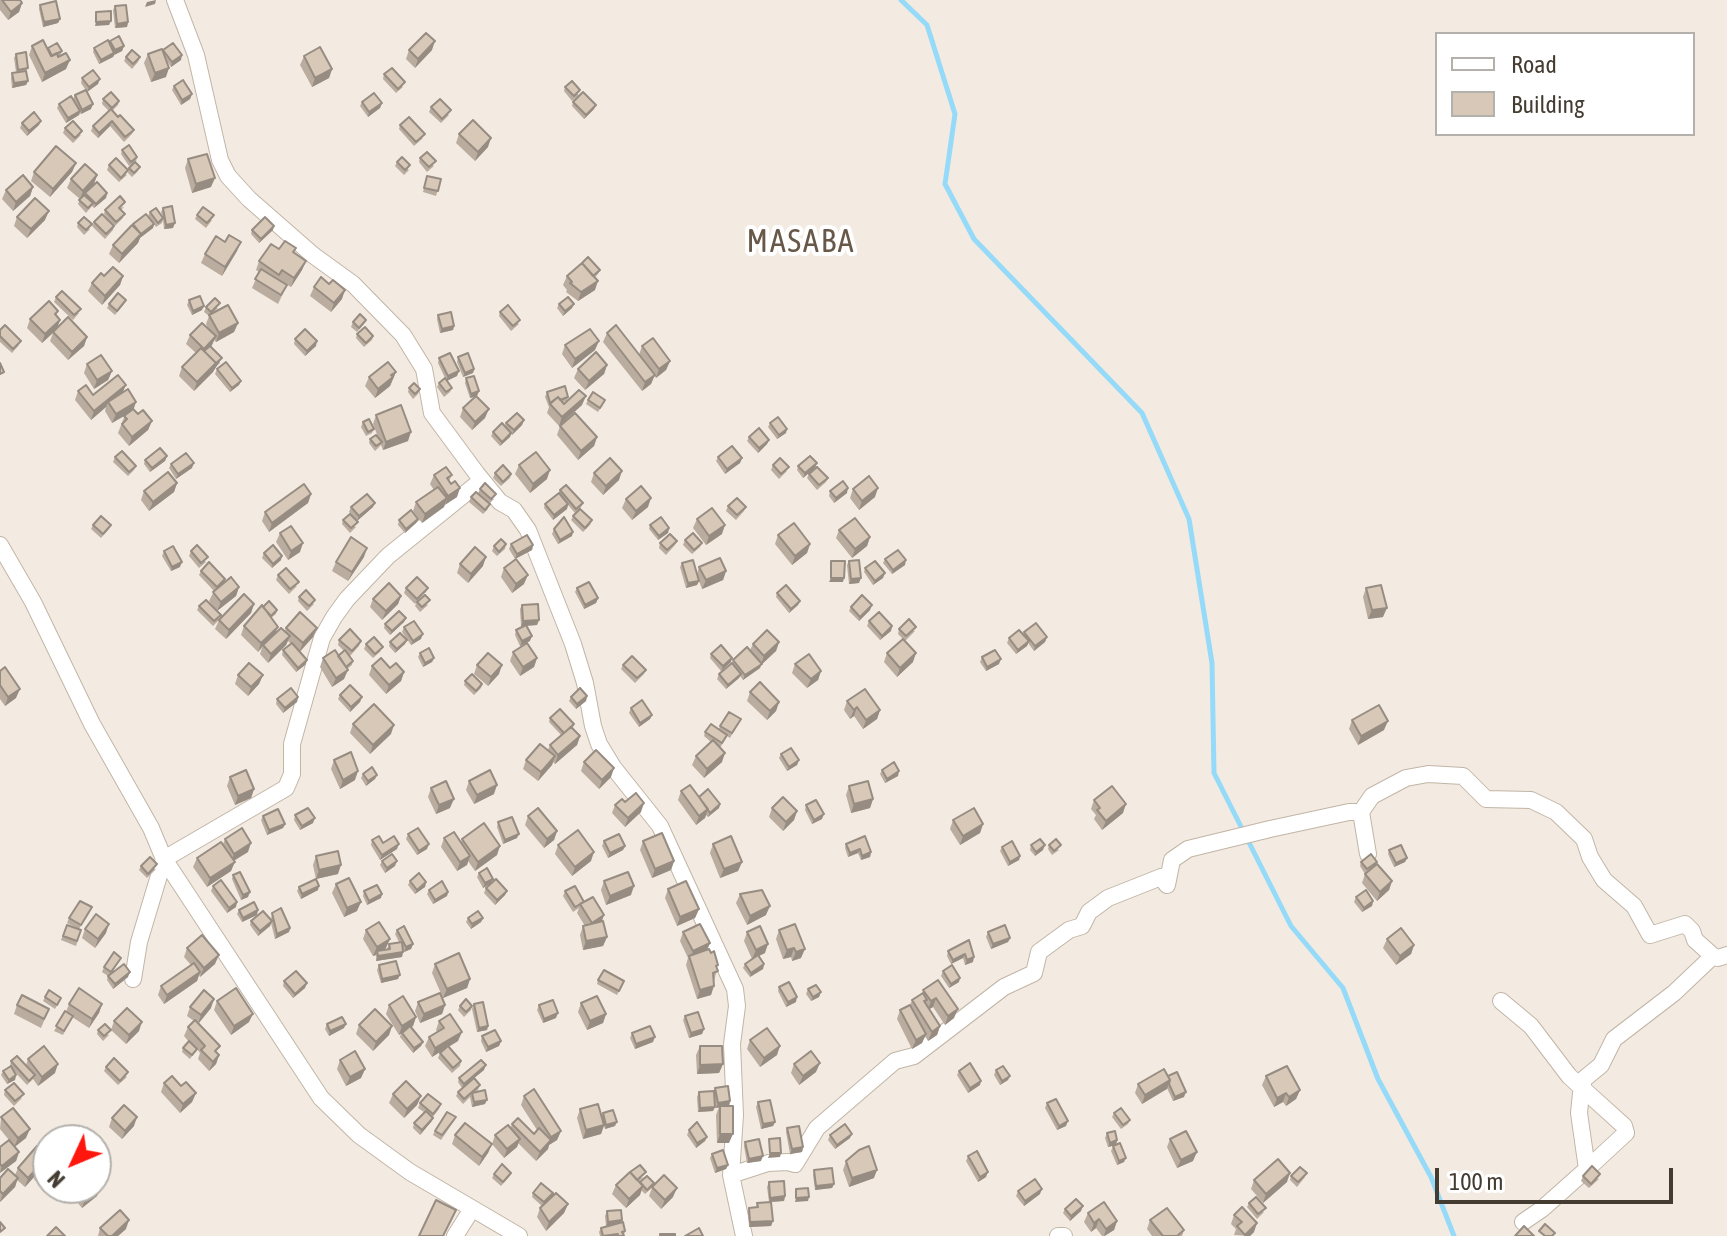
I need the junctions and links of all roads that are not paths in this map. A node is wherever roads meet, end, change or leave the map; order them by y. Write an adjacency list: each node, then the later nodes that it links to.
1 (175, 0): 2 (street)
2 (482, 480): 7 (street); 13 (street)
3 (0, 545): 4 (street)
4 (6, 568): 7 (street)
5 (1361, 812): 6 (street); 8 (street); 13 (street)
6 (1368, 854)
7 (164, 859): 9 (street); 14 (street)
8 (1720, 956): 11 (street)
9 (133, 979)
10 (1501, 1001): 11 (street)
11 (1582, 1088): 12 (street); 12 (street)
12 (1587, 1169): 15 (street)
13 (731, 1175): 18 (street)
14 (472, 1209): 16 (street); 17 (street)
15 (1523, 1222)
16 (455, 1236)
17 (519, 1236)
18 (744, 1236)

